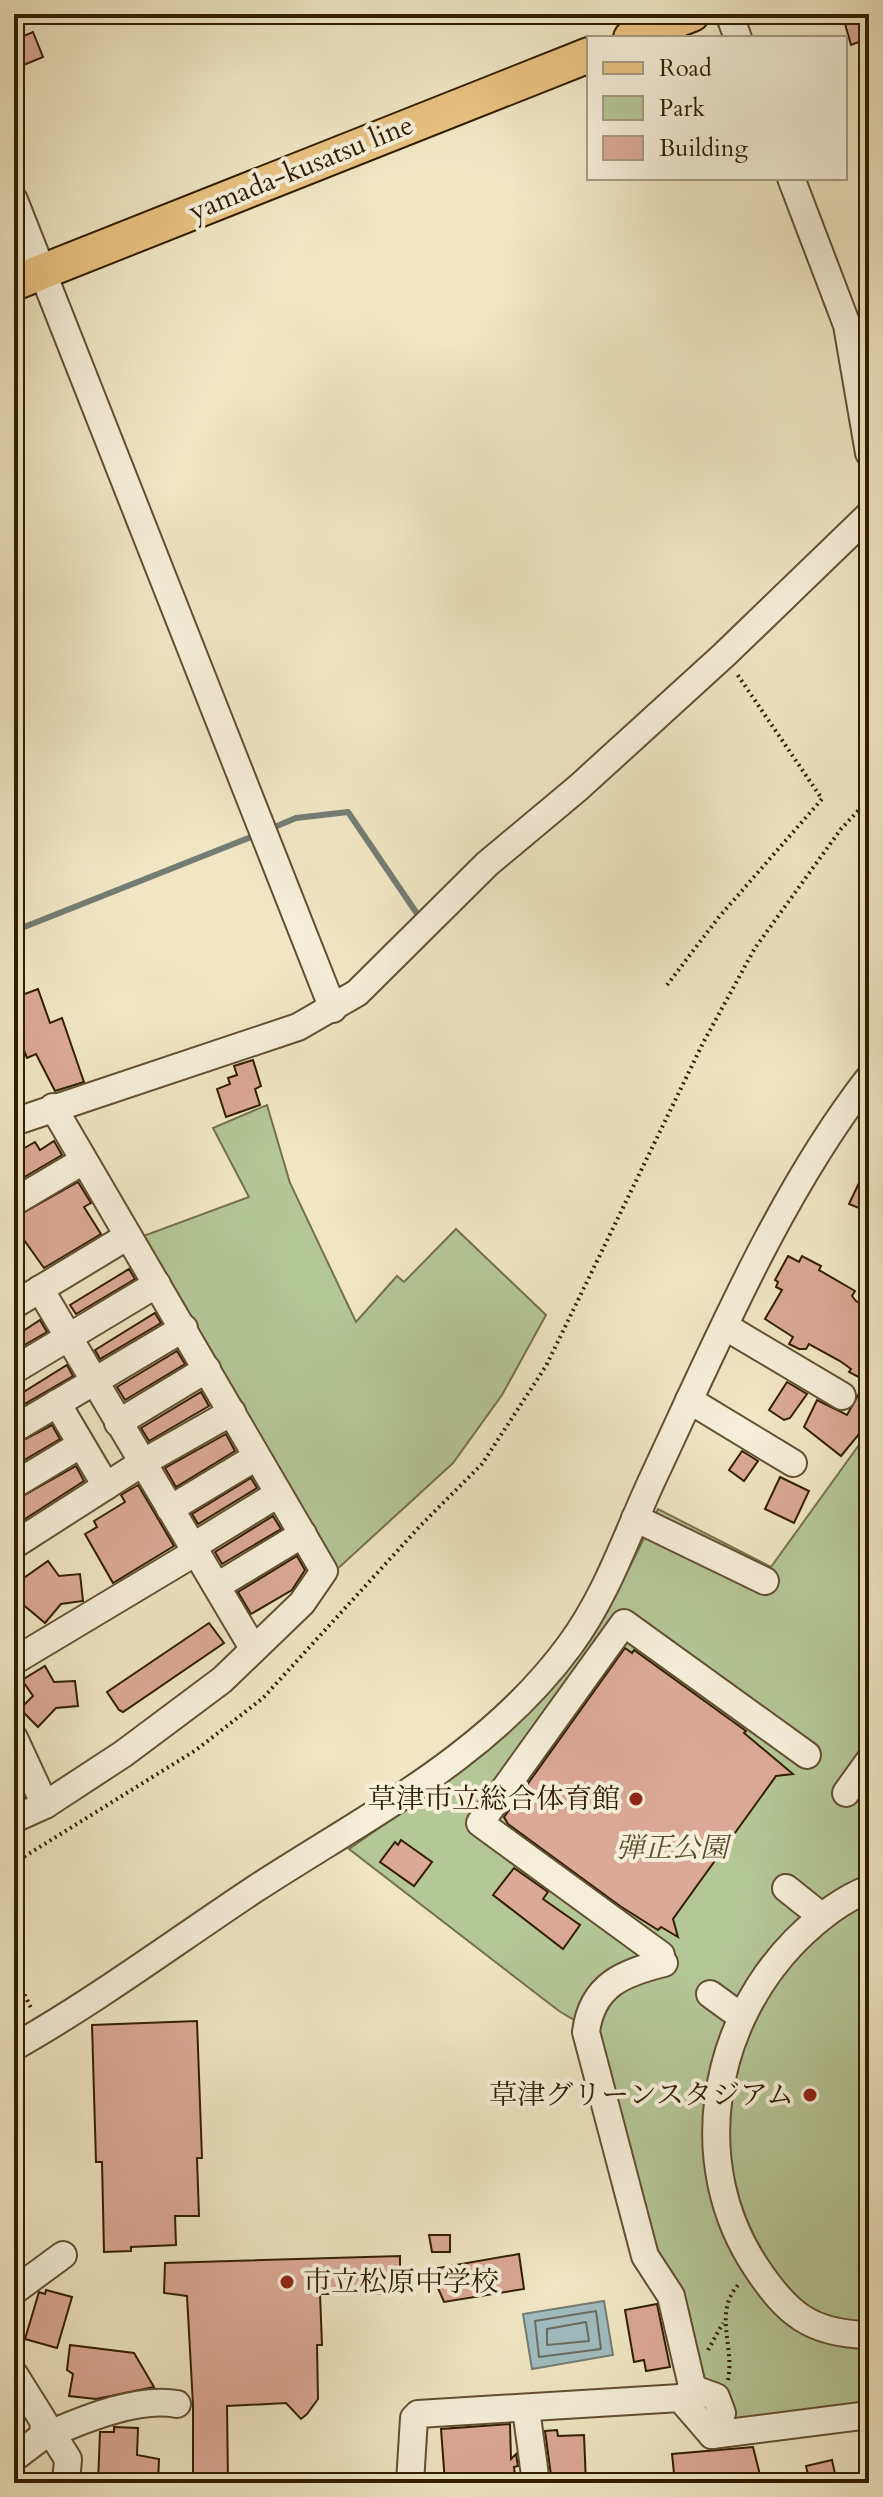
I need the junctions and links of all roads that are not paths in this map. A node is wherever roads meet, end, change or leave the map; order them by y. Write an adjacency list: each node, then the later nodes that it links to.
1 (692, 14): 3 (main road)
2 (729, 14): 4 (street)
3 (636, 36)
4 (737, 36)
5 (587, 56): 8 (main road, yamada-kusatsu line)
6 (792, 180): 9 (street)
7 (14, 200): 8 (street)
8 (28, 277): 11 (street)
9 (869, 453)
10 (869, 515): 11 (street)
11 (333, 1009): 13 (street)
12 (869, 1078): 21 (street)
13 (53, 1107): 14 (street); 15 (street)
14 (14, 1122)
15 (83, 1161): 16 (street); 17 (street)
16 (14, 1202)
17 (128, 1236): 18 (street); 19 (street)
18 (157, 1284): 22 (street); 23 (street)
19 (40, 1289): 20 (street); 23 (street)
20 (14, 1305)
21 (726, 1327): 27 (street); 28 (street)
22 (184, 1328): 24 (street); 26 (street)
23 (69, 1337): 25 (street); 26 (street)
24 (207, 1369): 30 (street); 31 (street)
25 (14, 1370)
26 (93, 1382): 29 (street); 31 (street)
27 (842, 1396)
28 (689, 1400): 36 (street); 41 (street)
29 (57, 1403): 32 (street); 33 (street)
30 (232, 1412): 34 (street); 35 (street)
31 (118, 1423): 35 (street)
32 (14, 1429)
33 (80, 1445): 37 (street); 38 (street)
34 (256, 1457): 39 (street); 40 (street)
35 (142, 1463): 38 (street); 40 (street)
36 (793, 1463)
37 (14, 1485)
38 (106, 1486): 43 (street)
39 (278, 1494): 42 (street); 44 (street)
40 (170, 1509): 44 (street)
41 (635, 1518): 45 (street); 60 (street)
42 (303, 1534): 46 (street); 47 (street)
43 (14, 1545)
44 (194, 1549): 46 (street); 48 (street)
45 (765, 1581)
46 (217, 1586): 47 (street)
47 (253, 1648): 53 (street)
48 (14, 1661)
49 (14, 1738): 53 (street)
50 (807, 1755): 65 (street)
51 (869, 1761): 52 (street)
52 (846, 1793)
53 (45, 1805): 54 (street)
54 (14, 1819)
55 (786, 1888): 57 (street)
56 (869, 1889): 57 (street)
57 (821, 1916): 59 (street)
58 (710, 1994): 59 (street)
59 (744, 2012): 63 (street)
60 (14, 2047)
61 (63, 2255): 62 (street)
62 (14, 2291)
63 (869, 2335)
64 (14, 2374): 69 (street)
65 (696, 2395): 67 (street); 70 (street); 70 (street)
66 (177, 2404): 69 (street)
67 (526, 2409): 73 (street); 74 (street)
68 (869, 2415): 70 (street)
69 (50, 2435): 71 (street); 72 (street)
70 (712, 2435)
71 (14, 2458)
72 (66, 2483)
73 (410, 2483)
74 (536, 2483)

